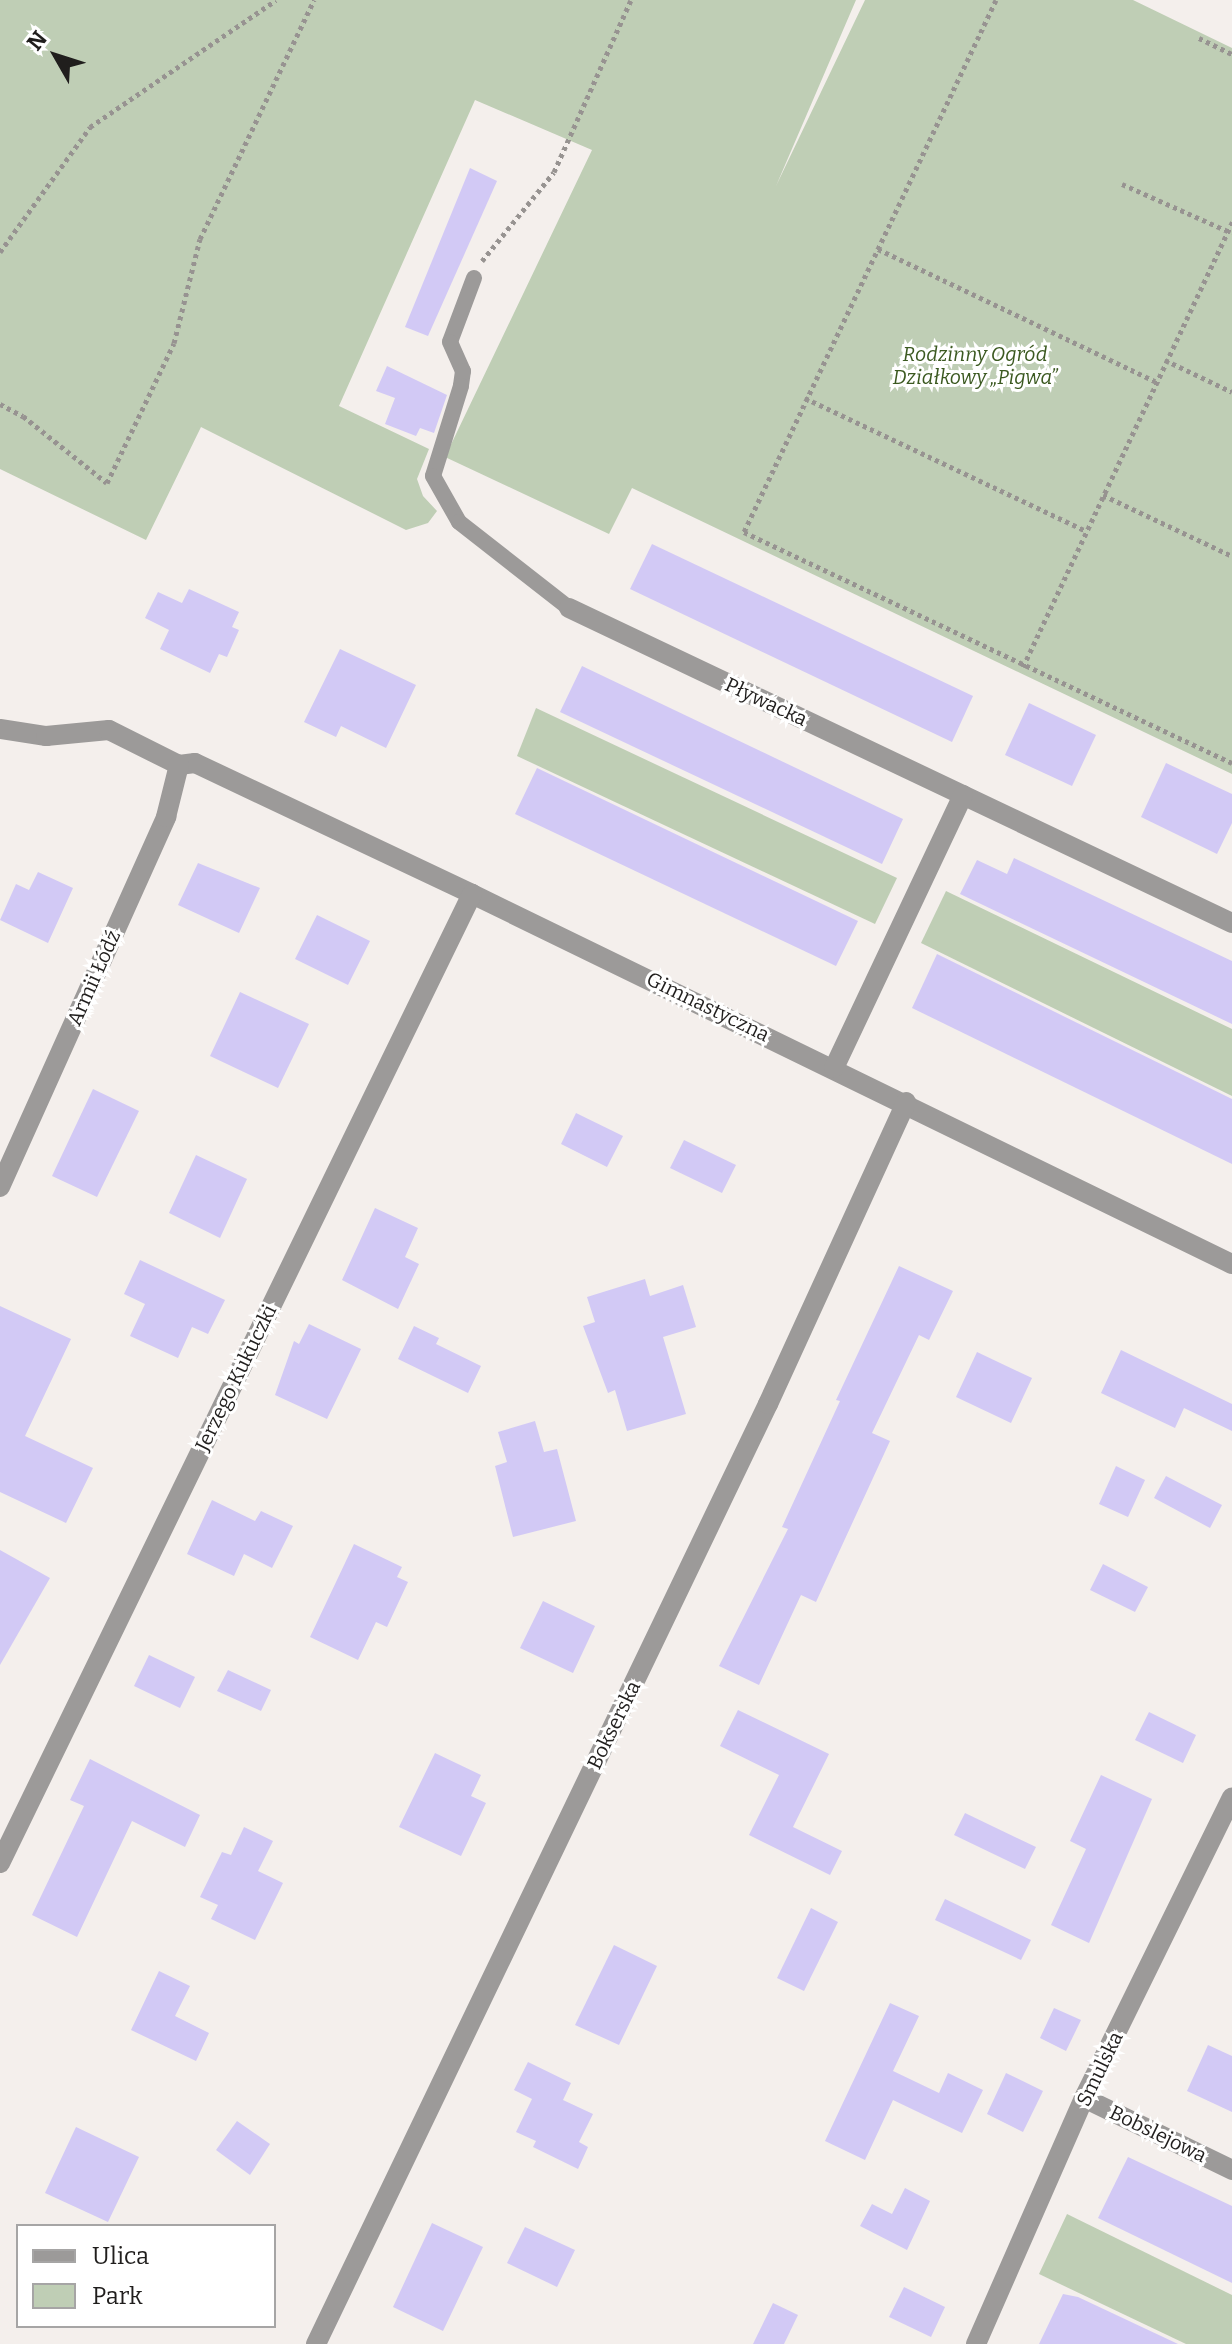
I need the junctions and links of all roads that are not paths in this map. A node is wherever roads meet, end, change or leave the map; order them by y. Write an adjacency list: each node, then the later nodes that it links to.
1 (474, 278): 2 (lane)
2 (569, 608): 5 (street, Pływacka)
3 (0, 729): 4 (street, Gimnastyczna)
4 (179, 765): 6 (street, Gimnastyczna); 10 (street, Armii Łódź)
5 (963, 795): 7 (street, Pływacka); 8 (street)
6 (472, 894): 8 (street, Gimnastyczna); 13 (street, Jerzego Kukuczki)
7 (1232, 923)
8 (834, 1068): 9 (street, Gimnastyczna)
9 (906, 1102): 11 (street, Gimnastyczna); 16 (street, Bokserska)
10 (0, 1187)
11 (1232, 1264)
12 (1232, 1797): 14 (street, Smulska)
13 (0, 1863)
14 (1084, 2098): 15 (street, Bobslejowa); 17 (street, Smulska)
15 (1232, 2170)
16 (316, 2344)
17 (976, 2344)

